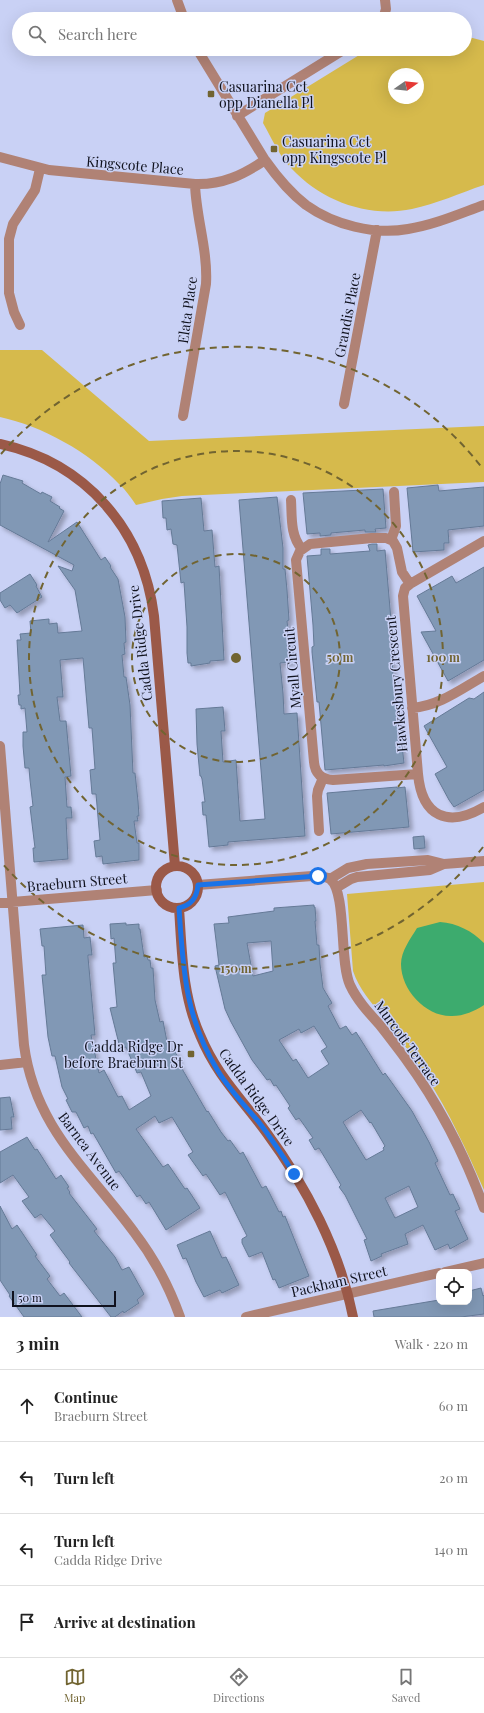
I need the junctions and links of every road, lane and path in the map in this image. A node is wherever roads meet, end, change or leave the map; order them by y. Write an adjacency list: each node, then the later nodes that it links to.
1 (177, 0): 3 (street)
2 (385, 0): 4 (street)
3 (181, 12)
4 (385, 12)
5 (201, 56): 7 (street)
6 (334, 56): 7 (street)
7 (237, 116): 9 (street)
8 (0, 157): 10 (street, Kingscote Place)
9 (265, 160): 11 (street, Kingscote Place); 13 (street)
10 (40, 169): 11 (street, Kingscote Place); 14 (street)
11 (195, 184): 16 (street, Elata Place)
12 (484, 205): 13 (street)
13 (377, 230): 15 (street, Grandis Place)
14 (20, 325)
15 (344, 404)
16 (183, 416)
17 (0, 444): 33 (street, Cadda Ridge Drive)
18 (394, 492): 20 (street)
19 (291, 500): 22 (street)
20 (389, 539): 22 (street); 23 (street)
21 (484, 541): 23 (street)
22 (302, 549): 28 (street, Myall Circuit)
23 (410, 584): 25 (street, Hawkesbury Crescent)
24 (484, 676): 25 (street)
25 (412, 708): 27 (street, Hawkesbury Crescent)
26 (0, 746): 39 (street, Barnea Avenue)
27 (418, 774): 28 (street); 29 (street, Hawkesbury Crescent)
28 (323, 778): 30 (street)
29 (484, 807)
30 (319, 831)
31 (484, 861): 32 (street)
32 (444, 864): 34 (street); 36 (street)
33 (175, 866): 35 (street); 37 (street)
34 (330, 879): 35 (street); 36 (street)
35 (198, 885): 40 (street)
36 (336, 888): 43 (street, Murcott Terrace)
37 (157, 890): 39 (street, Braeburn Street); 40 (street)
38 (0, 902): 39 (street, Braeburn Street)
39 (13, 902): 41 (street, Barnea Avenue)
40 (179, 908): 47 (street, Cadda Ridge Drive)
41 (27, 1062): 42 (street); 48 (street, Barnea Avenue)
42 (0, 1065)
43 (484, 1208)
44 (484, 1263): 45 (street)
45 (458, 1269)
46 (436, 1274): 47 (street, Packham Street)
47 (347, 1294): 49 (street, Packham Street); 50 (street, Cadda Ridge Drive)
48 (180, 1317)
49 (246, 1317)
50 (353, 1317)

